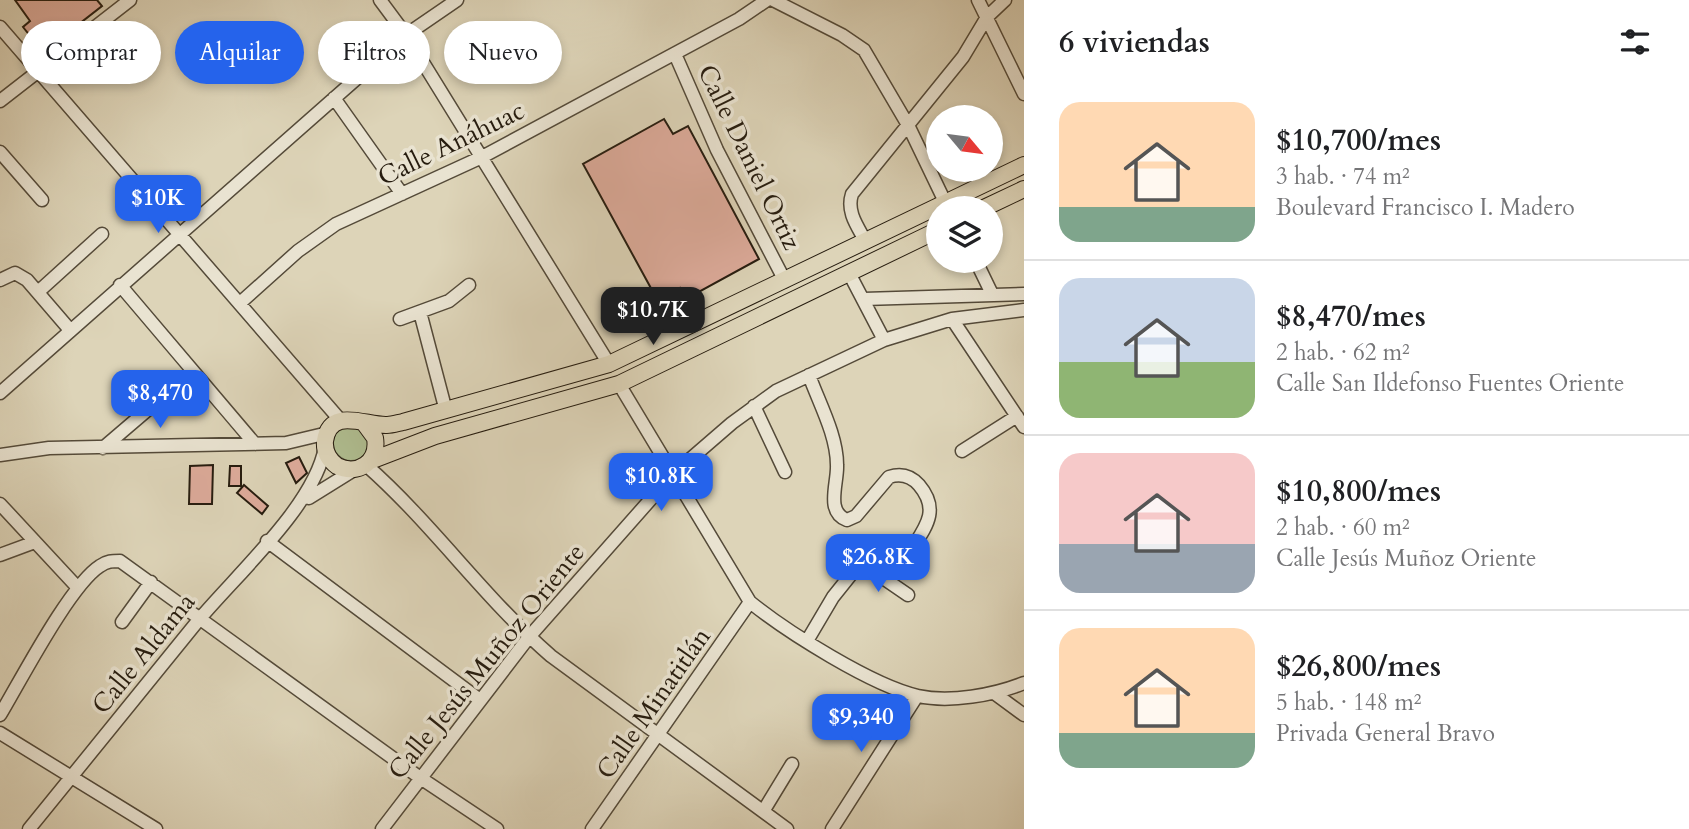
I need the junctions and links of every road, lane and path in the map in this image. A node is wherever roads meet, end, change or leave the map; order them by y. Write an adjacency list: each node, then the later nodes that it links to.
1 (130, 0): 9 (street)
2 (380, 0): 10 (street)
3 (457, 0): 11 (street)
4 (766, 0): 14 (street, Calle Anáhuac)
5 (773, 0): 22 (street)
6 (978, 0): 8 (street)
7 (1005, 0): 8 (street)
8 (988, 17): 19 (street); 22 (street)
9 (103, 21)
10 (396, 21)
11 (426, 21)
12 (0, 27): 13 (street)
13 (21, 50)
14 (675, 54): 24 (street, Calle Anáhuac); 40 (street, Calle Daniel Ortiz)
15 (430, 74): 24 (street)
16 (21, 84): 21 (street)
17 (51, 84): 34 (street)
18 (350, 84): 20 (street)
19 (1024, 94)
20 (334, 98): 27 (street); 34 (street)
21 (0, 101)
22 (908, 125): 28 (street); 36 (street)
23 (0, 152): 31 (street)
24 (482, 157): 27 (street, Calle Anáhuac); 54 (street)
25 (1024, 165): 29 (main road)
26 (1024, 189): 30 (main road)
27 (402, 194): 47 (street, Calle Anáhuac)
28 (942, 196)
29 (962, 196)
30 (1003, 199)
31 (42, 200)
32 (926, 214): 36 (main road)
33 (102, 234): 43 (street)
34 (179, 234): 41 (street); 47 (street)
35 (926, 236): 37 (main road)
36 (866, 242): 40 (main road)
37 (849, 273): 46 (street); 57 (main road)
38 (982, 273): 44 (street)
39 (0, 280): 43 (street)
40 (785, 281): 54 (main road)
41 (120, 285): 52 (street); 55 (street)
42 (469, 285): 49 (street)
43 (38, 292): 52 (street)
44 (992, 294): 45 (street); 46 (street)
45 (1024, 294)
46 (864, 299): 53 (street)
47 (240, 303): 61 (street)
48 (1024, 310): 51 (street, Calle Jesús Muñoz Oriente)
49 (420, 312): 50 (street); 60 (street)
50 (400, 319)
51 (952, 319): 53 (street, Calle Jesús Muñoz Oriente); 62 (street)
52 (70, 330): 58 (street)
53 (884, 340): 56 (street, Calle Jesús Muñoz Oriente)
54 (608, 364): 60 (main road)
55 (193, 371): 65 (street); 66 (street)
56 (809, 375): 59 (street, Calle Jesús Muñoz Oriente); 77 (street)
57 (619, 384): 69 (main road); 71 (street)
58 (0, 393)
59 (754, 406): 70 (street); 71 (street, Calle Jesús Muñoz Oriente)
60 (446, 411): 63 (main road)
61 (341, 421): 63 (main road); 64 (main road)
62 (1020, 422): 67 (street)
63 (365, 423): 69 (main road)
64 (326, 439): 65 (street); 69 (main road); 73 (street, Calle Aldama)
65 (255, 444): 66 (street)
66 (103, 448): 68 (street)
67 (962, 451)
68 (0, 455)
69 (363, 465): 73 (street, Calle Aldama); 84 (street)
70 (785, 472)
71 (673, 474): 81 (street); 84 (street, Calle Jesús Muñoz Oriente)
72 (0, 504): 74 (street)
73 (295, 509): 75 (street, Calle Aldama)
74 (35, 541): 76 (street); 79 (street)
75 (267, 541): 82 (street, Calle Aldama); 89 (street)
76 (0, 555)
77 (908, 555)
78 (151, 582): 79 (street); 82 (street); 83 (street)
79 (78, 588): 90 (street)
80 (908, 595): 85 (street)
81 (750, 602): 85 (street); 93 (street, Calle Minatitlán)
82 (199, 620): 95 (street, Calle Aldama); 96 (street)
83 (122, 622)
84 (529, 637): 89 (street, Calle Jesús Muñoz Oriente); 93 (street)
85 (807, 641): 88 (street)
86 (1024, 683): 87 (street)
87 (993, 693): 88 (street); 91 (street)
88 (917, 696): 104 (street)
89 (480, 700): 96 (street, Calle Jesús Muñoz Oriente)
90 (0, 715)
91 (1024, 715)
92 (0, 733): 95 (street)
93 (658, 736): 97 (street); 102 (street, Calle Minatitlán)
94 (792, 764): 97 (street)
95 (72, 776): 98 (street, Calle Aldama); 99 (street)
96 (419, 777): 100 (street, Calle Jesús Muñoz Oriente); 101 (street)
97 (764, 810): 103 (street)
98 (29, 829)
99 (156, 829)
100 (382, 829)
101 (497, 829)
102 (592, 829)
103 (787, 829)
104 (832, 829)

